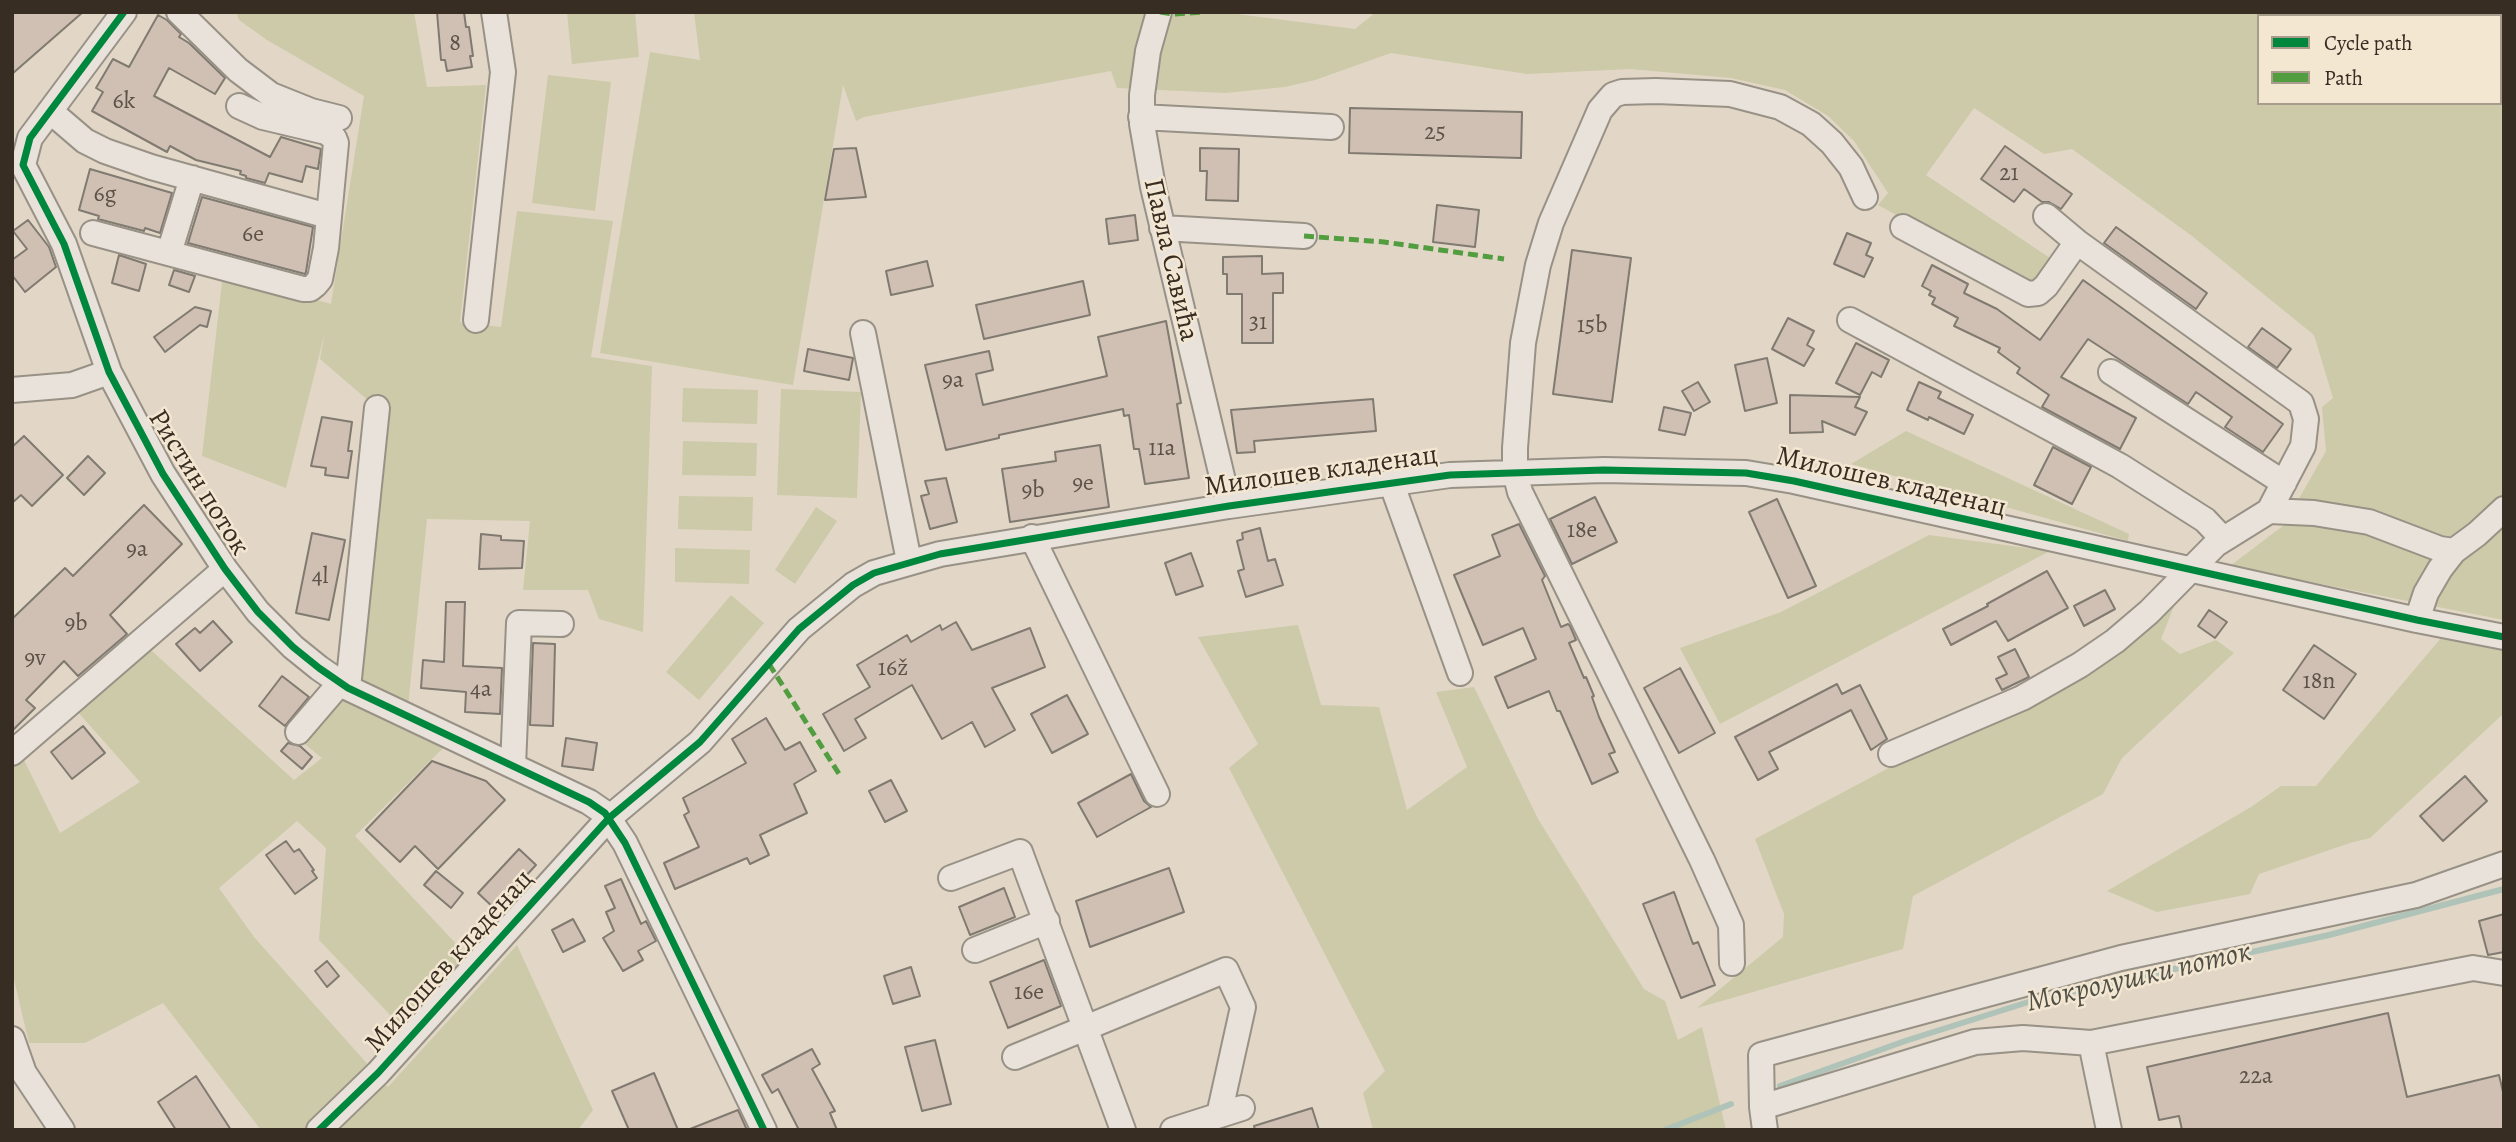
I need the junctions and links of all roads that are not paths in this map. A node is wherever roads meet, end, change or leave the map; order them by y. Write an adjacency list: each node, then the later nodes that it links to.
1 (124, 12): 6 (street, Ристин поток)
2 (179, 12): 8 (street)
3 (494, 12): 20 (street)
4 (1159, 12): 7 (street, Павла Савића)
5 (239, 106): 12 (street)
6 (50, 111): 10 (street); 23 (street, Ристин поток)
7 (1141, 117): 9 (street); 15 (street, Павла Савића)
8 (339, 118)
9 (1331, 127)
10 (192, 178): 12 (street); 19 (street)
11 (1865, 197): 27 (street)
12 (328, 216): 19 (street)
13 (2046, 216): 18 (street)
14 (1903, 227): 18 (street)
15 (1162, 228): 17 (street); 30 (street, Павла Савића)
16 (93, 233): 19 (street)
17 (1304, 236)
18 (2077, 242): 29 (street)
19 (169, 253)
20 (476, 320)
21 (1850, 320): 34 (street)
22 (863, 333): 36 (street)
23 (109, 372): 25 (street); 37 (street, Ристин поток)
24 (2111, 372): 29 (street)
25 (12, 390)
26 (377, 408): 43 (street)
27 (1515, 472): 28 (street, Милошев кладенац); 38 (street, Милошев кладенац); 54 (street)
28 (1391, 482): 30 (street, Милошев кладенац); 42 (street)
29 (2284, 483): 32 (street)
30 (1228, 506): 33 (street, Милошев кладенац)
31 (2504, 509): 35 (street)
32 (2269, 511): 34 (street); 35 (street)
33 (1032, 537): 36 (street, Милошев кладенац); 48 (street)
34 (2222, 539): 38 (street)
35 (2454, 551): 39 (street)
36 (909, 561): 49 (street, Милошев кладенац)
37 (225, 569): 43 (street, Ристин поток); 45 (street)
38 (2190, 570): 39 (street, Милошев кладенац); 46 (street)
39 (2417, 620): 41 (street, Милошев кладенац)
40 (561, 624): 47 (street)
41 (2504, 637)
42 (1460, 673)
43 (344, 685): 44 (street); 47 (street, Ристин поток)
44 (298, 732)
45 (12, 753)
46 (1891, 754)
47 (513, 766): 49 (street, Ристин поток)
48 (1157, 794)
49 (609, 818): 62 (street, Милошев кладенац); 63 (street)
50 (2504, 864): 60 (street)
51 (951, 878): 52 (street)
52 (1047, 921): 53 (street); 56 (street)
53 (975, 950)
54 (1732, 963)
55 (2504, 973): 58 (street)
56 (1087, 1028): 59 (street); 64 (street); 65 (street)
57 (12, 1039): 61 (street)
58 (2091, 1043): 60 (street); 66 (street)
59 (1015, 1057)
60 (1764, 1118)
61 (62, 1130)
62 (318, 1130)
63 (764, 1130)
64 (1123, 1130)
65 (1173, 1130)
66 (2109, 1130)

